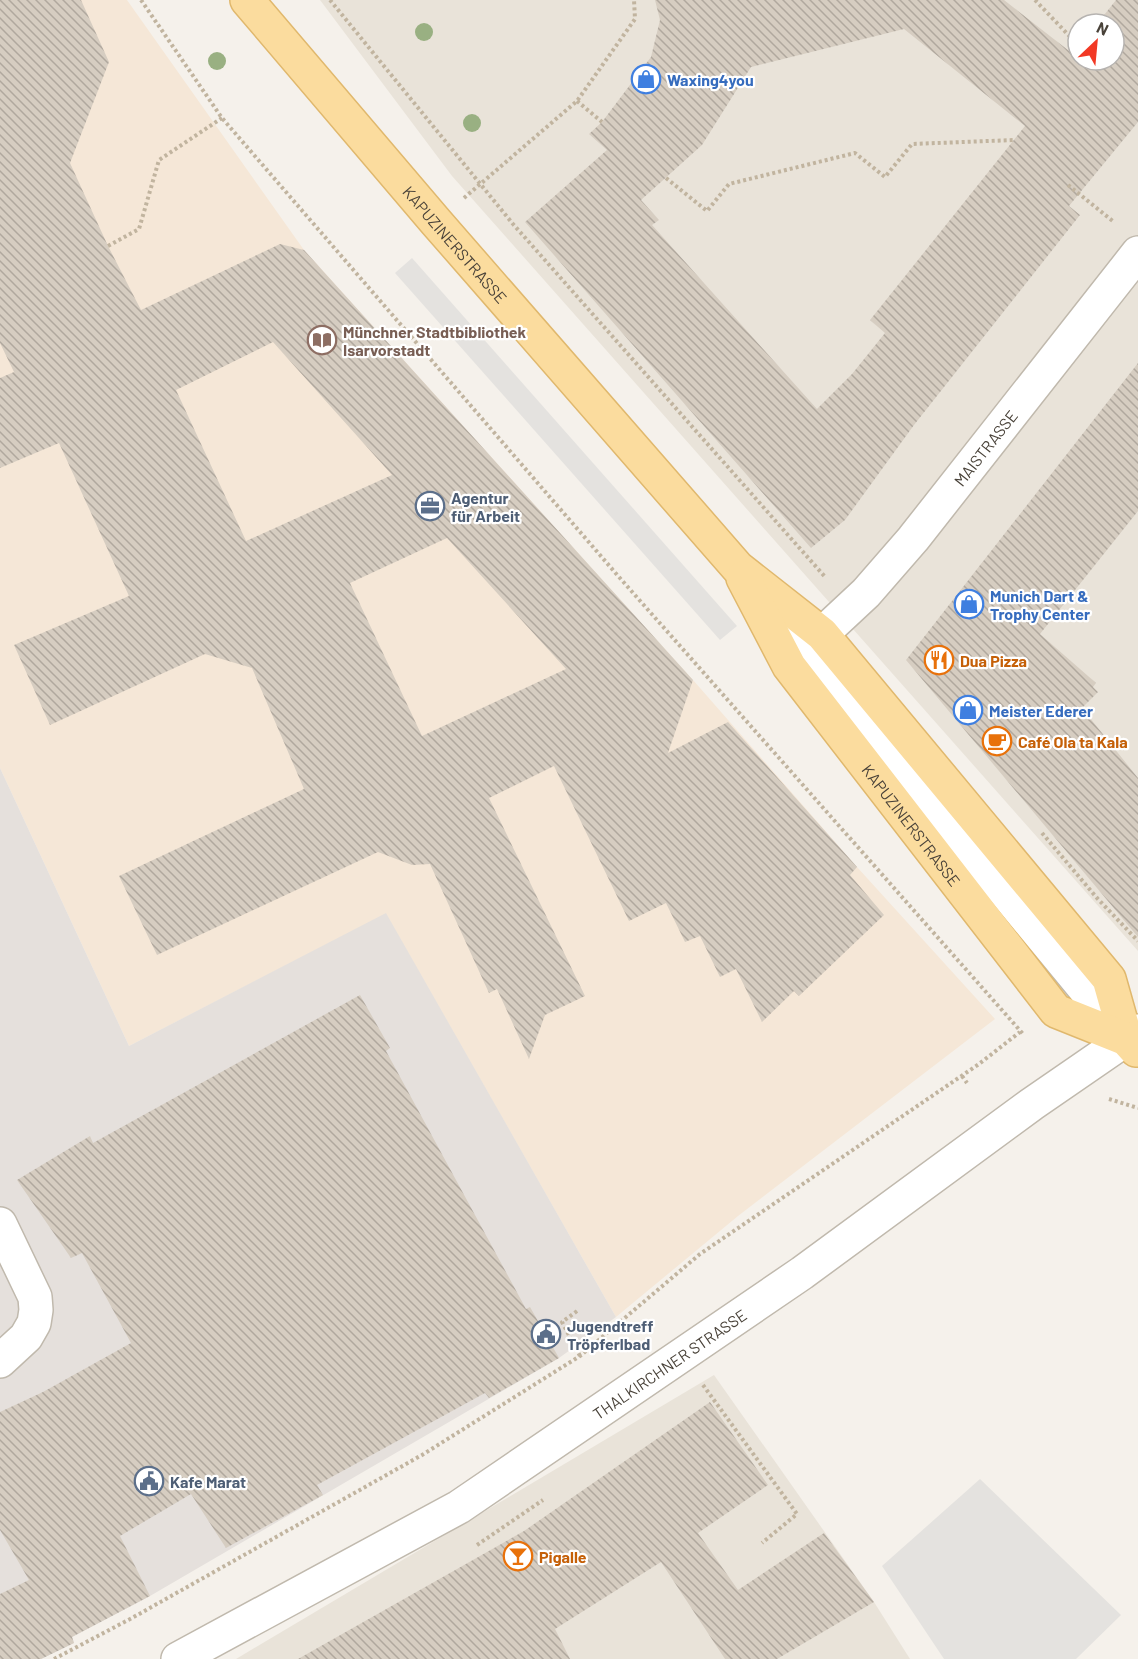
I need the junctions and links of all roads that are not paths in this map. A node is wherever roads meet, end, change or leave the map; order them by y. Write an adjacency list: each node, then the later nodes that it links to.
1 (247, 0): 3 (main road, KAPUZINERSTRASSE)
2 (1129, 240): 4 (street, MAISTRASSE)
3 (738, 568): 4 (main road, KAPUZINERSTRASSE); 5 (main road, KAPUZINERSTRASSE)
4 (822, 634): 5 (main road, KAPUZINERSTRASSE)
5 (1134, 1041): 8 (street, THALKIRCHNER STRASSE)
6 (0, 1224): 7 (street)
7 (0, 1361)
8 (178, 1659)

